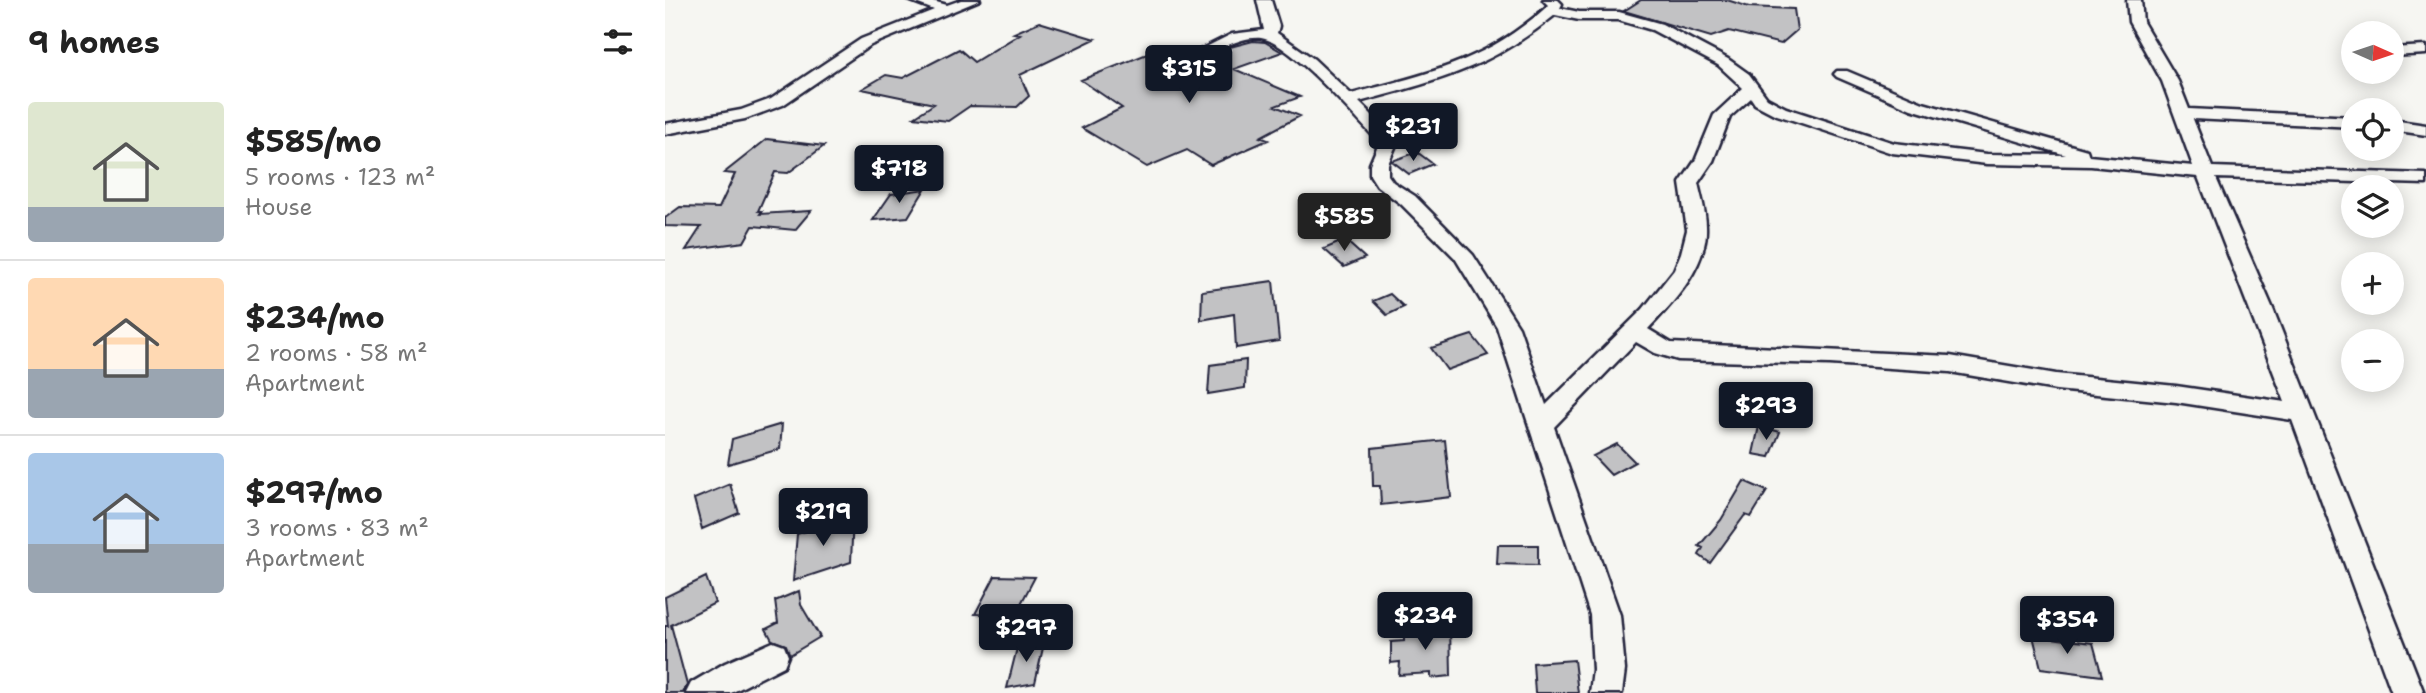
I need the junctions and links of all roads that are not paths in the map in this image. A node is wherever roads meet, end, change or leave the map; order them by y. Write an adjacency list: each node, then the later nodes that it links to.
1 (915, 0): 6 (street)
2 (974, 0): 6 (street)
3 (1264, 0): 7 (street)
4 (2134, 0): 14 (street)
5 (1551, 5): 12 (street); 13 (street)
6 (948, 10): 17 (street)
7 (1269, 35): 10 (street); 13 (street)
8 (2426, 50): 9 (street)
9 (2405, 51)
10 (1194, 57)
11 (1842, 74): 19 (street)
12 (1751, 90): 19 (street); 22 (street)
13 (1347, 100): 24 (street)
14 (2183, 114): 15 (street); 20 (street)
15 (2341, 121)
16 (2404, 127): 18 (street)
17 (665, 130)
18 (2426, 130)
19 (2118, 164): 20 (street)
20 (2204, 172): 21 (street); 23 (street)
21 (2426, 178)
22 (1633, 330): 23 (street); 24 (street)
23 (2302, 413): 28 (street)
24 (1541, 425): 27 (street)
25 (773, 656): 26 (street)
26 (702, 693)
27 (1606, 693)
28 (2408, 693)

